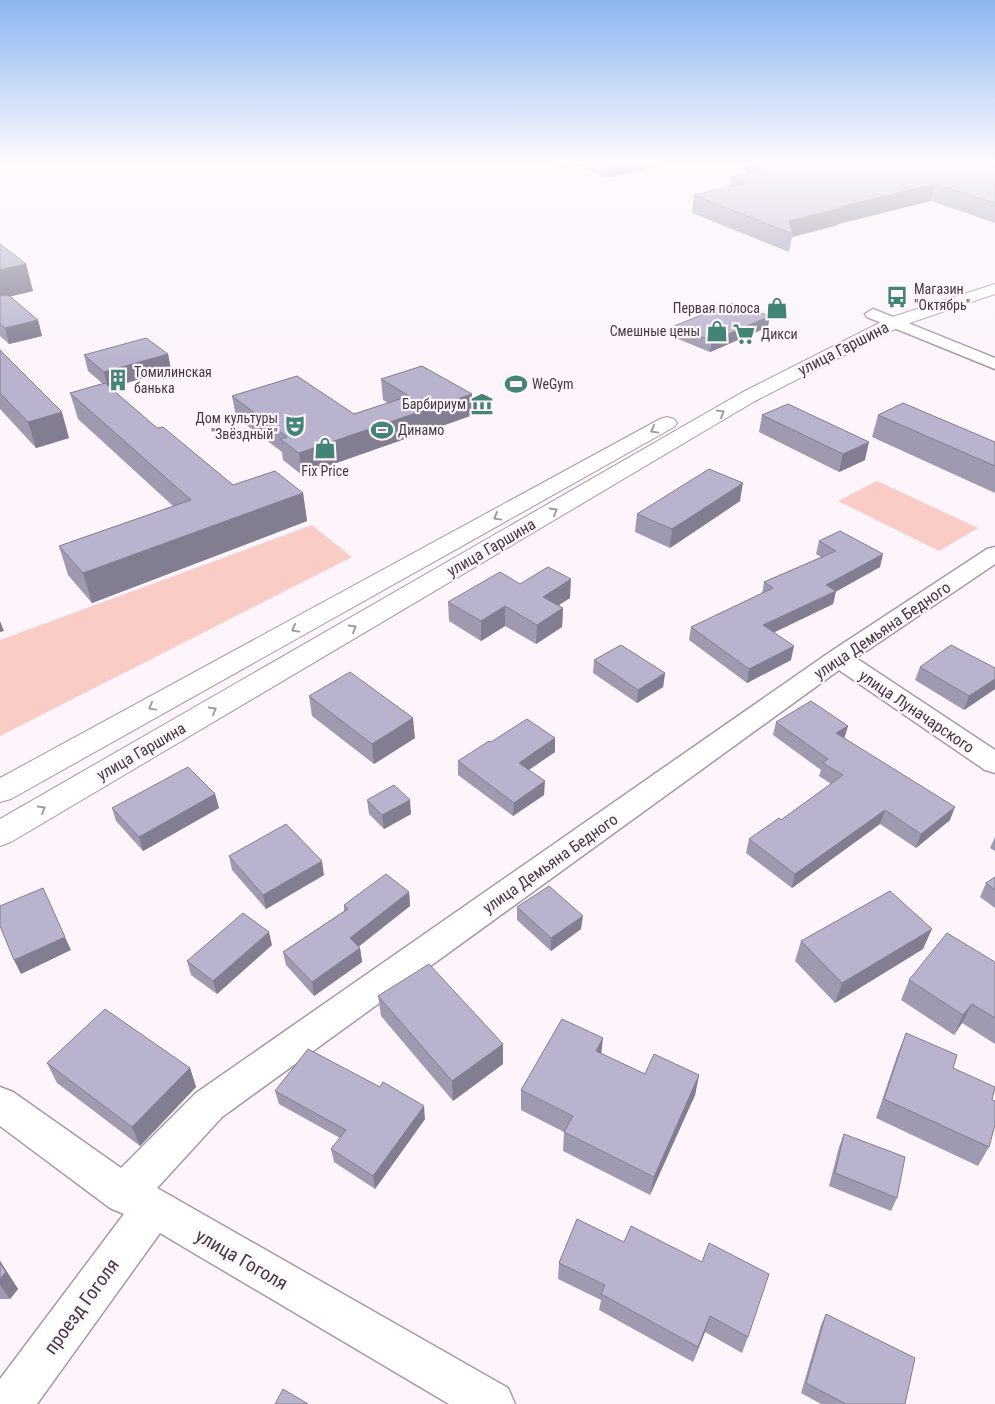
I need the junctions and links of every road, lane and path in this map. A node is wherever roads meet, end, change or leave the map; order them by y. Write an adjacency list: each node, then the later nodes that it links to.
1 (995, 275): 3 (main road, улица Гаршина)
2 (995, 289): 3 (main road, улица Гаршина)
3 (884, 318): 4 (main road, улица Гаршина); 6 (street); 11 (main road, улица Гаршина, one-way to 3)
4 (856, 323)
5 (805, 349): 10 (main road, улица Гаршина, one-way to 10)
6 (995, 364)
7 (995, 554): 8 (street, улица Демьяна Бедного)
8 (839, 658): 9 (street, улица Луначарского); 13 (street, улица Демьяна Бедного)
9 (995, 763)
10 (0, 792)
11 (0, 834)
12 (0, 1104): 13 (street, улица Гоголя)
13 (139, 1201): 14 (street, проезд Гоголя); 15 (street, улица Гоголя)
14 (9, 1404)
15 (492, 1404)

